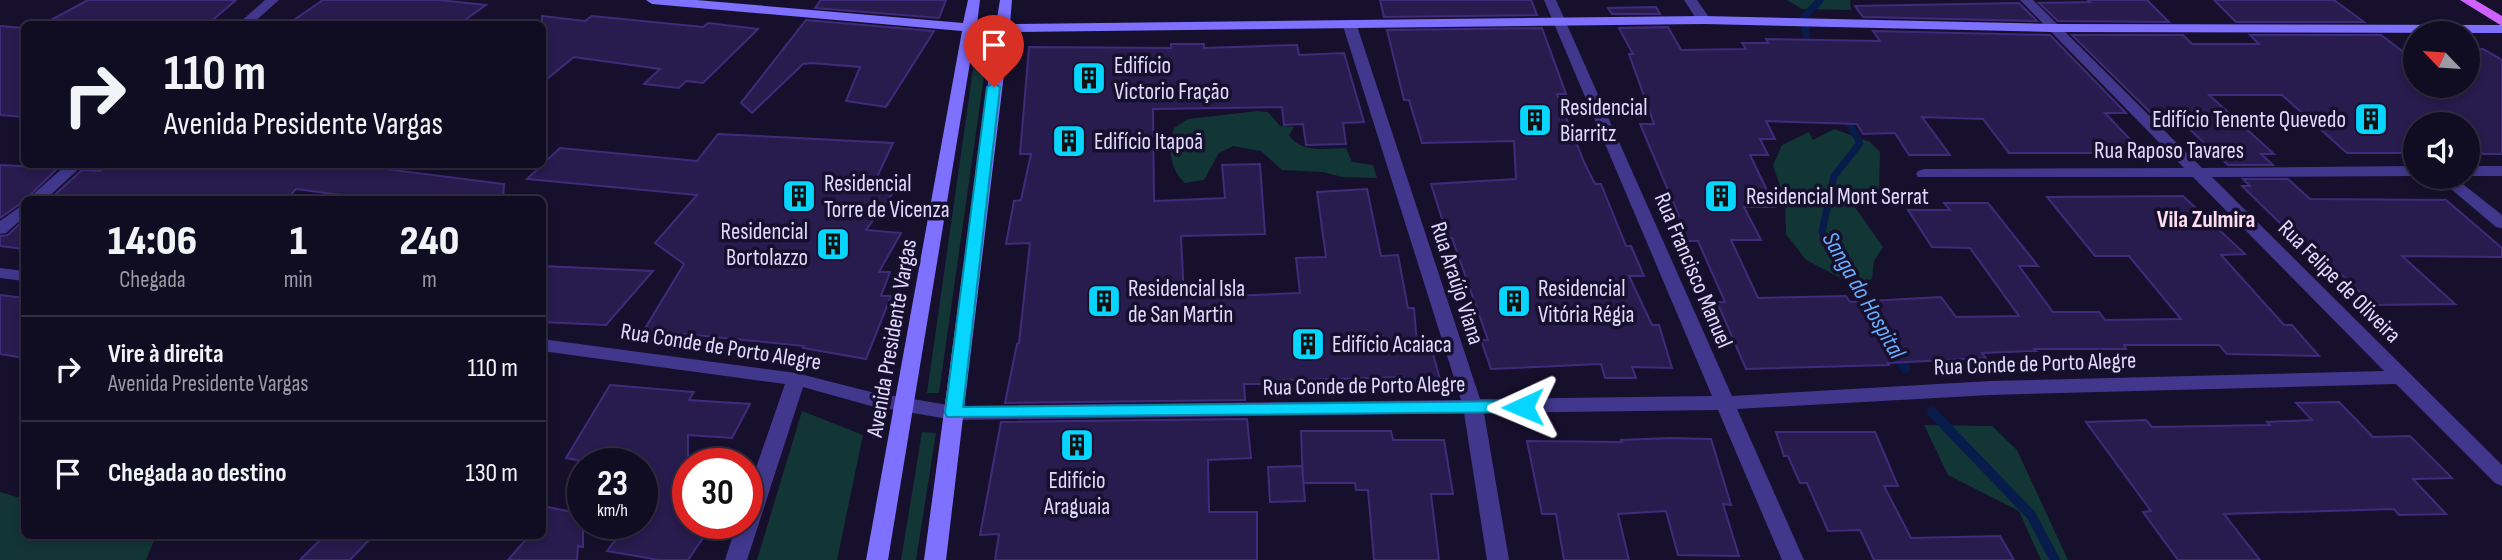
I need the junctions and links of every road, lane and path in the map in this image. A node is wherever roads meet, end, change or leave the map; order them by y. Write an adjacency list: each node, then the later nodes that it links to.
1 (273, 0): 10 (street)
2 (652, 0): 14 (street)
3 (974, 0): 14 (street, Avenida Presidente Vargas)
4 (1006, 0): 15 (street)
5 (1550, 0): 11 (street, Rua Francisco Manuel)
6 (1690, 0): 9 (street)
7 (2026, 0): 16 (street, Rua Felipe de Oliveira)
8 (2466, 0): 12 (main road)
9 (1704, 20): 11 (street); 16 (street)
10 (248, 21)
11 (1559, 22): 13 (street); 34 (street, Rua Francisco Manuel)
12 (2502, 22)
13 (1350, 26): 15 (street); 36 (street, Rua Araújo Viana)
14 (970, 28): 15 (street); 35 (street, Avenida Presidente Vargas)
15 (1002, 29): 37 (street)
16 (2051, 29): 17 (street); 22 (street, Rua Felipe de Oliveira)
17 (2502, 29)
18 (72, 168): 25 (street)
19 (2403, 171): 22 (street, Rua Raposo Tavares)
20 (2480, 171): 21 (street)
21 (2502, 171)
22 (2197, 172): 23 (street, Rua Raposo Tavares); 32 (street, Rua Felipe de Oliveira)
23 (1924, 174)
24 (2460, 189): 27 (street)
25 (40, 196)
26 (21, 212): 28 (street)
27 (2502, 223)
28 (0, 229)
29 (0, 272): 30 (street)
30 (21, 276)
31 (546, 346): 33 (street, Rua Conde de Porto Alegre)
32 (2402, 377): 34 (street, Rua Conde de Porto Alegre); 38 (street, Rua Felipe de Oliveira)
33 (796, 379): 35 (street, Rua Conde de Porto Alegre); 39 (street)
34 (1725, 403): 36 (street, Rua Conde de Porto Alegre); 43 (street, Rua Francisco Manuel)
35 (904, 404): 37 (street, Rua Conde de Porto Alegre); 40 (street, Avenida Presidente Vargas)
36 (1473, 408): 37 (street, Rua Conde de Porto Alegre); 42 (street, Rua Araújo Viana)
37 (954, 413): 41 (street)
38 (2502, 478)
39 (736, 560)
40 (877, 560)
41 (935, 560)
42 (1499, 560)
43 (1793, 560)

